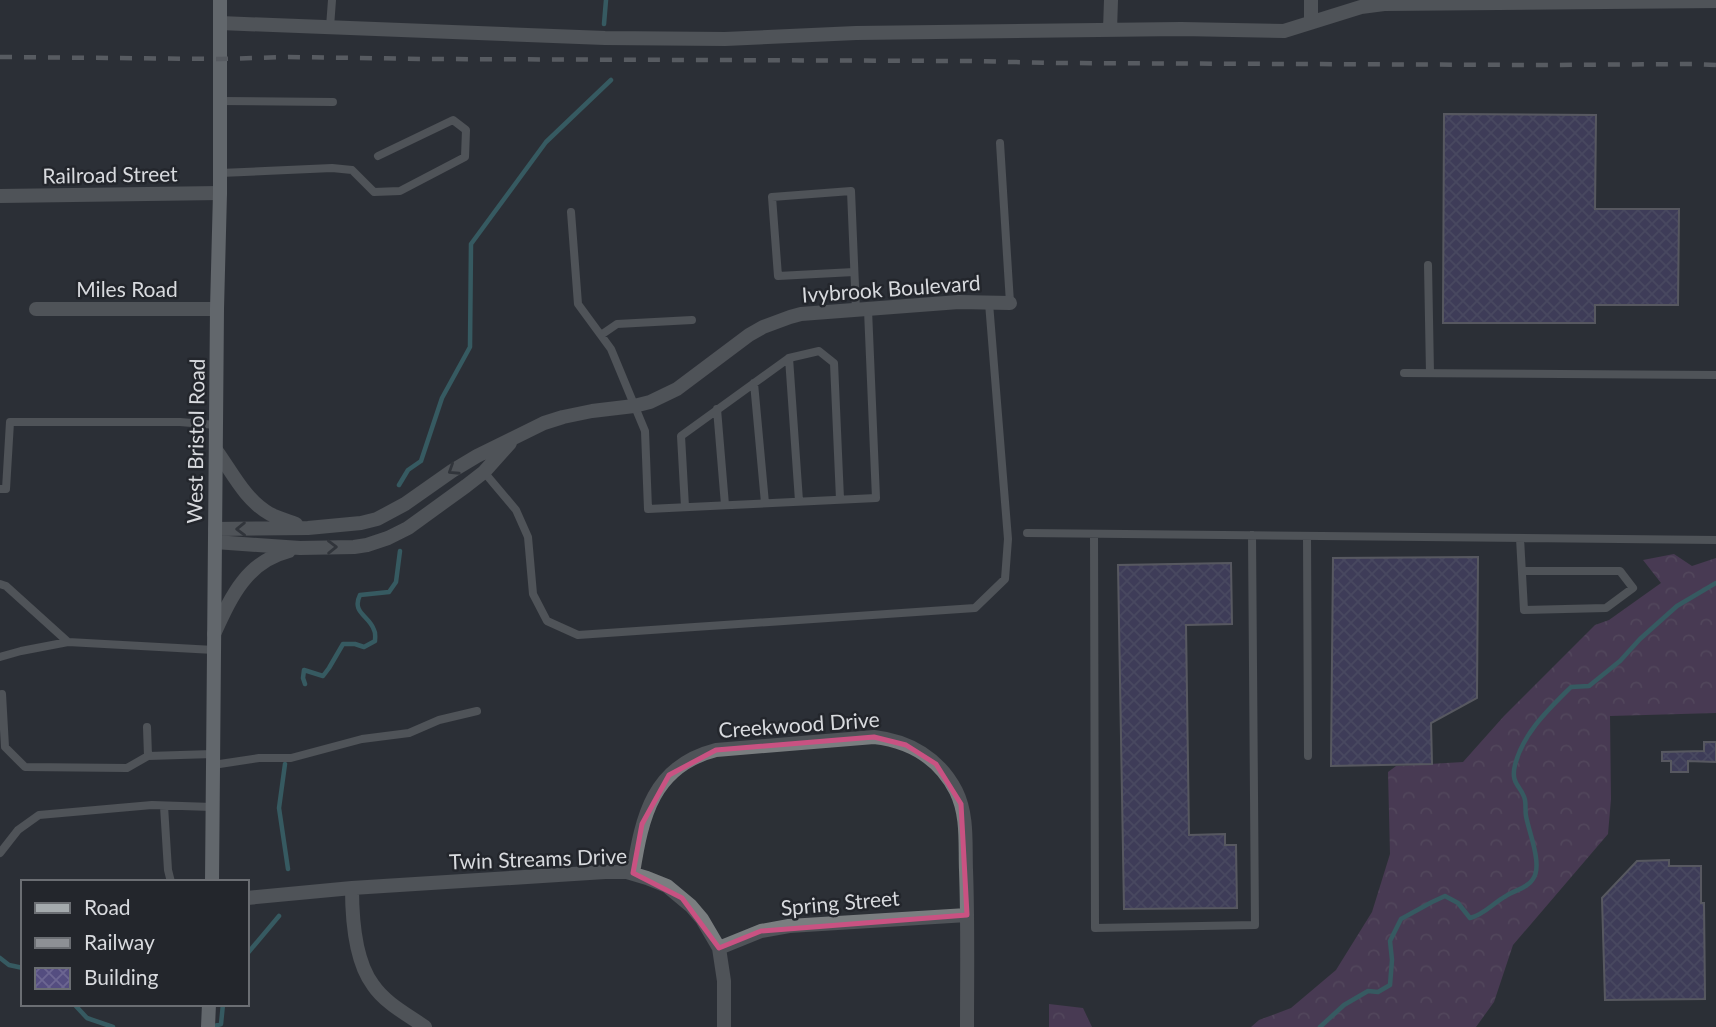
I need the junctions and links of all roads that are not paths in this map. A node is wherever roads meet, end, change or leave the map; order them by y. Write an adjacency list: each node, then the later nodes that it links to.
1 (220, 0): 8 (main road, West Bristol Road)
2 (332, 0): 9 (lane)
3 (1111, 0): 10 (street)
4 (1311, 0): 7 (street)
5 (1716, 1): 6 (street)
6 (1515, 2): 7 (street)
7 (1311, 22): 10 (street)
8 (220, 23): 9 (street); 11 (main road, West Bristol Road)
9 (330, 27): 10 (street)
10 (1110, 30)
11 (221, 101): 12 (lane); 15 (main road, West Bristol Road)
12 (333, 102)
13 (1000, 143): 22 (lane)
14 (378, 156): 15 (lane)
15 (220, 173): 16 (main road, West Bristol Road)
16 (220, 193): 17 (street, Railroad Street); 24 (main road, West Bristol Road)
17 (0, 196)
18 (571, 212): 27 (lane)
19 (1428, 265): 30 (lane)
20 (854, 272): 20 (lane); 25 (lane)
21 (989, 303): 22 (street, Ivybrook Boulevard); 25 (street, Ivybrook Boulevard); 38 (lane)
22 (1010, 303)
23 (36, 309): 24 (street, Miles Road)
24 (217, 309): 35 (main road, West Bristol Road)
25 (862, 310): 33 (street, Ivybrook Boulevard); 40 (lane)
26 (692, 320): 27 (lane)
27 (601, 335): 33 (lane)
28 (789, 358): 32 (lane); 40 (lane); 41 (lane)
29 (1404, 373): 30 (lane)
30 (1430, 373): 31 (lane)
31 (1716, 374)
32 (754, 383): 34 (lane); 42 (lane)
33 (635, 406): 36 (street, Ivybrook Boulevard); 44 (lane)
34 (717, 410): 43 (lane); 44 (lane)
35 (216, 425): 37 (main road, West Bristol Road); 39 (lane)
36 (513, 439): 38 (street, Ivybrook Boulevard); 45 (street, Ivybrook Boulevard, one-way to 45)
37 (216, 450): 45 (street); 48 (main road, West Bristol Road)
38 (484, 472): 53 (street, Ivybrook Boulevard, one-way to 38)
39 (0, 489)
40 (840, 499): 41 (lane)
41 (799, 501): 42 (lane)
42 (765, 503): 43 (lane)
43 (725, 505): 44 (lane)
44 (685, 507)
45 (308, 528): 48 (street, Ivybrook Boulevard, one-way to 48)
46 (1027, 533): 47 (lane)
47 (1094, 534): 49 (lane); 49 (lane)
48 (215, 535): 53 (street, Ivybrook Boulevard); 57 (main road, West Bristol Road)
49 (1252, 535): 50 (lane)
50 (1307, 536): 51 (lane); 62 (lane)
51 (1520, 538): 52 (lane); 54 (lane)
52 (1716, 540)
53 (300, 548): 57 (street)
54 (1522, 571): 54 (lane)
55 (0, 584): 56 (lane)
56 (68, 642): 57 (lane); 58 (lane)
57 (214, 643): 64 (main road, West Bristol Road)
58 (0, 657)
59 (2, 694): 63 (lane)
60 (477, 711): 64 (lane)
61 (147, 727): 63 (lane)
62 (1308, 755)
63 (148, 756): 64 (lane)
64 (213, 760): 66 (main road, West Bristol Road)
65 (164, 806): 66 (lane); 67 (lane); 69 (lane)
66 (212, 807): 70 (main road, West Bristol Road)
67 (0, 853)
68 (633, 873): 71 (street, Twin Streams Drive); 73 (street, Creekwood Drive); 74 (street, Twin Streams Drive)
69 (171, 880)
70 (212, 880)
71 (352, 888): 72 (street, Twin Streams Drive); 77 (street)
72 (248, 898)
73 (967, 915): 74 (street, Spring Street); 79 (street, Creekwood Drive)
74 (719, 948): 78 (street, Twin Streams Drive)
75 (209, 1006): 76 (main road)
76 (208, 1027)
77 (425, 1027)
78 (724, 1027)
79 (967, 1027)

